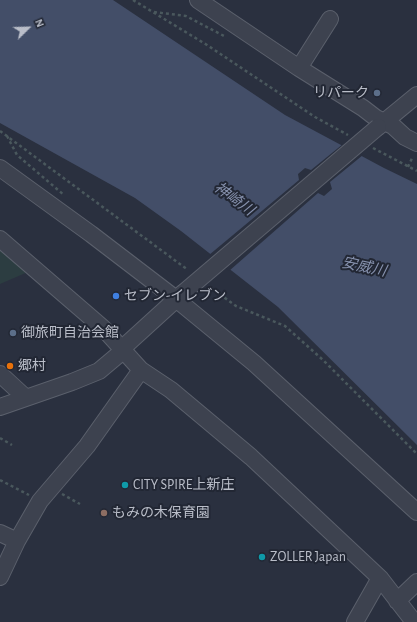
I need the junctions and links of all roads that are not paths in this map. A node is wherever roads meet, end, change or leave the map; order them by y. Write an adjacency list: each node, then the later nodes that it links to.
1 (198, 0): 3 (street)
2 (330, 19): 3 (street)
3 (299, 68): 5 (street)
4 (417, 94): 5 (street)
5 (381, 125): 6 (street); 9 (street, bridge)
6 (415, 150)
7 (0, 168): 9 (street)
8 (0, 239): 10 (street)
9 (179, 296): 10 (street); 15 (street)
10 (124, 350): 11 (street); 13 (street)
11 (141, 370): 17 (street); 19 (street)
12 (0, 374): 13 (street)
13 (26, 398): 14 (street)
14 (0, 407)
15 (417, 512)
16 (0, 533): 17 (street)
17 (17, 541): 18 (street)
18 (0, 577)
19 (380, 578): 21 (street); 22 (street)
20 (417, 582): 21 (street)
21 (397, 601): 23 (street)
22 (355, 622)
23 (414, 622)

